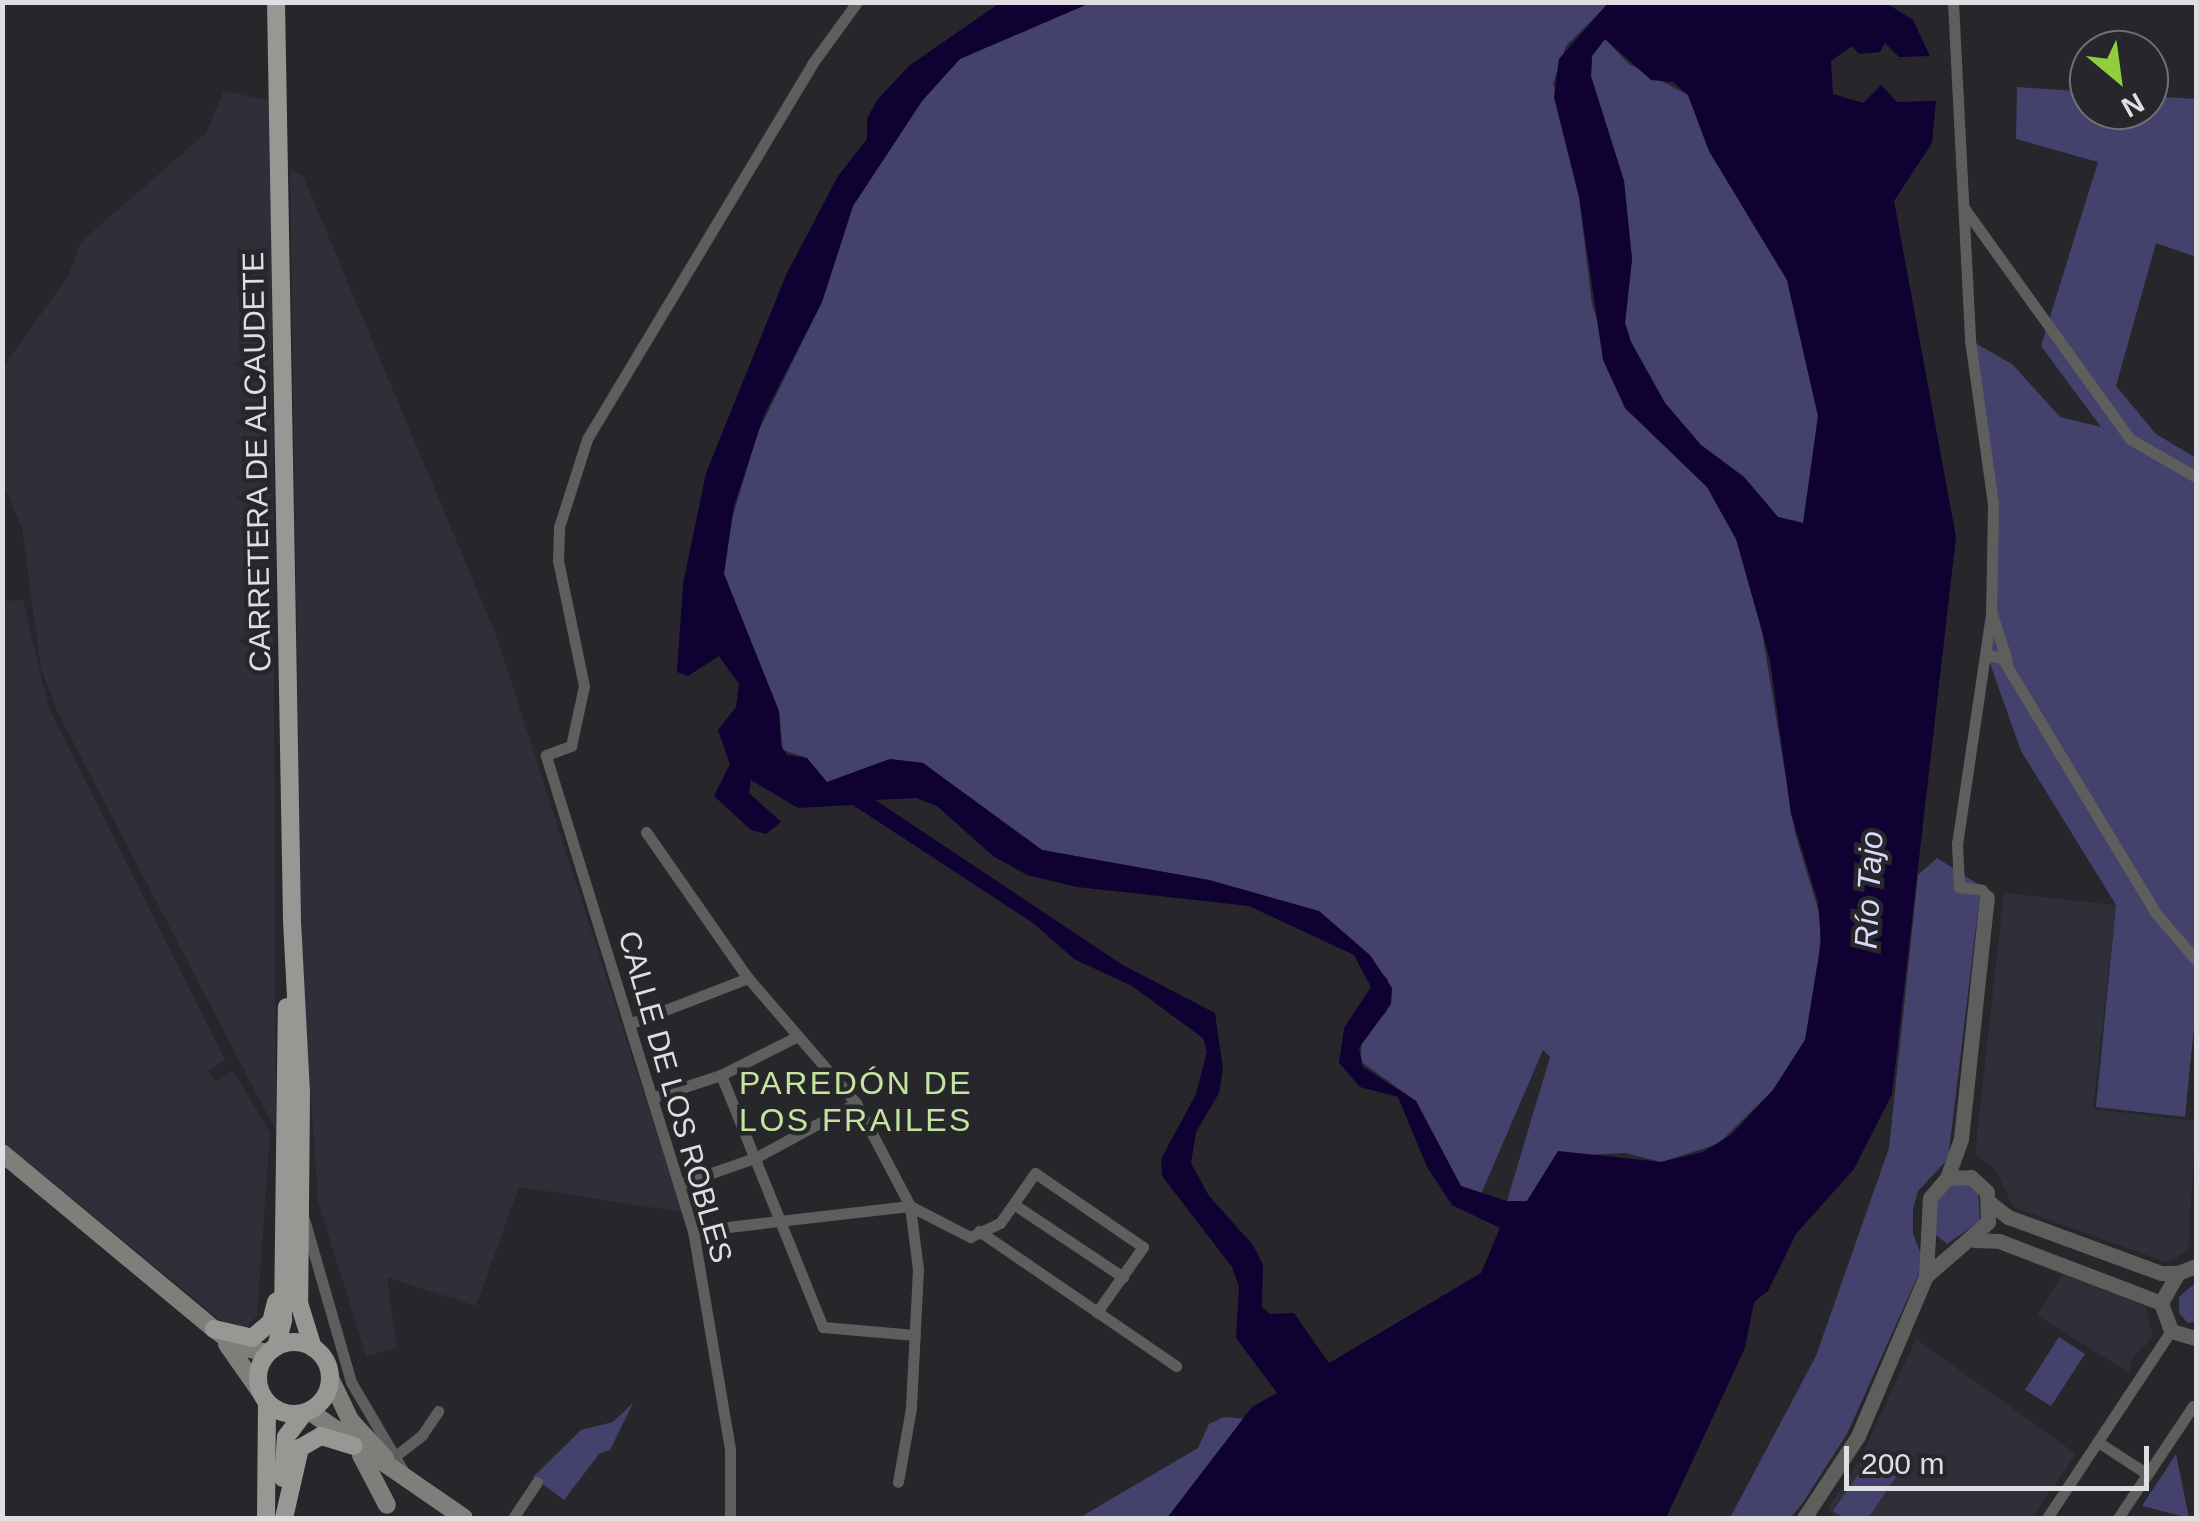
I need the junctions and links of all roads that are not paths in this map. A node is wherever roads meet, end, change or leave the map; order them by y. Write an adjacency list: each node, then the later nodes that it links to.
1 (276, 2): 11 (main road, CARRETERA DE ALCAUDETE)
2 (857, 2): 14 (street, CALLE DE LOS ROBLES)
3 (1954, 2): 4 (street)
4 (1963, 207): 5 (street); 6 (street)
5 (2196, 477)
6 (1991, 614): 7 (street); 8 (street)
7 (1987, 655): 8 (street); 10 (street)
8 (2009, 670): 12 (street)
9 (646, 832): 13 (street)
10 (1987, 898): 19 (street)
11 (292, 921): 28 (main road, CARRETERA DE ALCAUDETE); 34 (main road, CARRETERA DE ALCAUDETE)
12 (2196, 960)
13 (748, 978): 14 (street); 15 (street)
14 (629, 1024): 17 (street, CALLE DE LOS ROBLES)
15 (798, 1036): 16 (street); 18 (street)
16 (722, 1076): 17 (street); 21 (street)
17 (654, 1097): 24 (street, CALLE DE LOS ROBLES)
18 (856, 1103): 21 (street); 27 (street)
19 (1961, 1139): 22 (street); 23 (street)
20 (2, 1152): 42 (main road)
21 (756, 1158): 24 (street); 29 (street)
22 (1947, 1178): 23 (street); 32 (street)
23 (1970, 1178): 25 (street)
24 (680, 1184): 30 (street, CALLE DE LOS ROBLES)
25 (1990, 1203): 33 (street); 37 (street)
26 (1015, 1205): 31 (street); 39 (street); 39 (street)
27 (910, 1206): 29 (street); 31 (street); 44 (street)
28 (302, 1210): 46 (main road, CARRETERA DE ALCAUDETE); 56 (street)
29 (782, 1221): 30 (street); 44 (street)
30 (693, 1231): 66 (street, CALLE DE LOS ROBLES)
31 (979, 1231): 41 (street)
32 (1930, 1233): 35 (street); 38 (street)
33 (1974, 1240): 35 (street); 40 (street)
34 (282, 1247): 42 (main road); 47 (main road, CARRETERA DE ALCAUDETE)
35 (1953, 1248): 38 (street)
36 (2196, 1266): 37 (street)
37 (2178, 1273): 40 (street)
38 (1926, 1276): 67 (street)
39 (1123, 1277): 41 (street)
40 (2162, 1303): 43 (street)
41 (1097, 1312): 48 (street)
42 (214, 1329): 47 (main road); 50 (main road)
43 (2171, 1331): 45 (street); 54 (street)
44 (914, 1335): 59 (street)
45 (2196, 1338)
46 (313, 1348): 47 (main road); 49 (main road, CARRETERA DE ALCAUDETE)
47 (272, 1350): 50 (main road, CARRETERA DE ALCAUDETE)
48 (1176, 1366)
49 (330, 1378): 53 (main road); 56 (main road)
50 (263, 1397): 53 (main road); 62 (main road, CARRETERA DE ALCAUDETE)
51 (2193, 1406): 57 (street)
52 (438, 1411): 56 (street)
53 (306, 1412): 55 (main road); 63 (main road)
54 (2098, 1442): 57 (street); 68 (street)
55 (354, 1446): 56 (main road); 61 (main road); 63 (main road)
56 (392, 1462): 60 (main road); 61 (main road)
57 (2148, 1474): 69 (street)
58 (538, 1482): 65 (street)
59 (898, 1482)
60 (412, 1484): 61 (main road); 64 (main road)
61 (389, 1512)
62 (266, 1518)
63 (282, 1518)
64 (464, 1518)
65 (513, 1518)
66 (730, 1518)
67 (1804, 1518)
68 (2047, 1518)
69 (2118, 1518)

